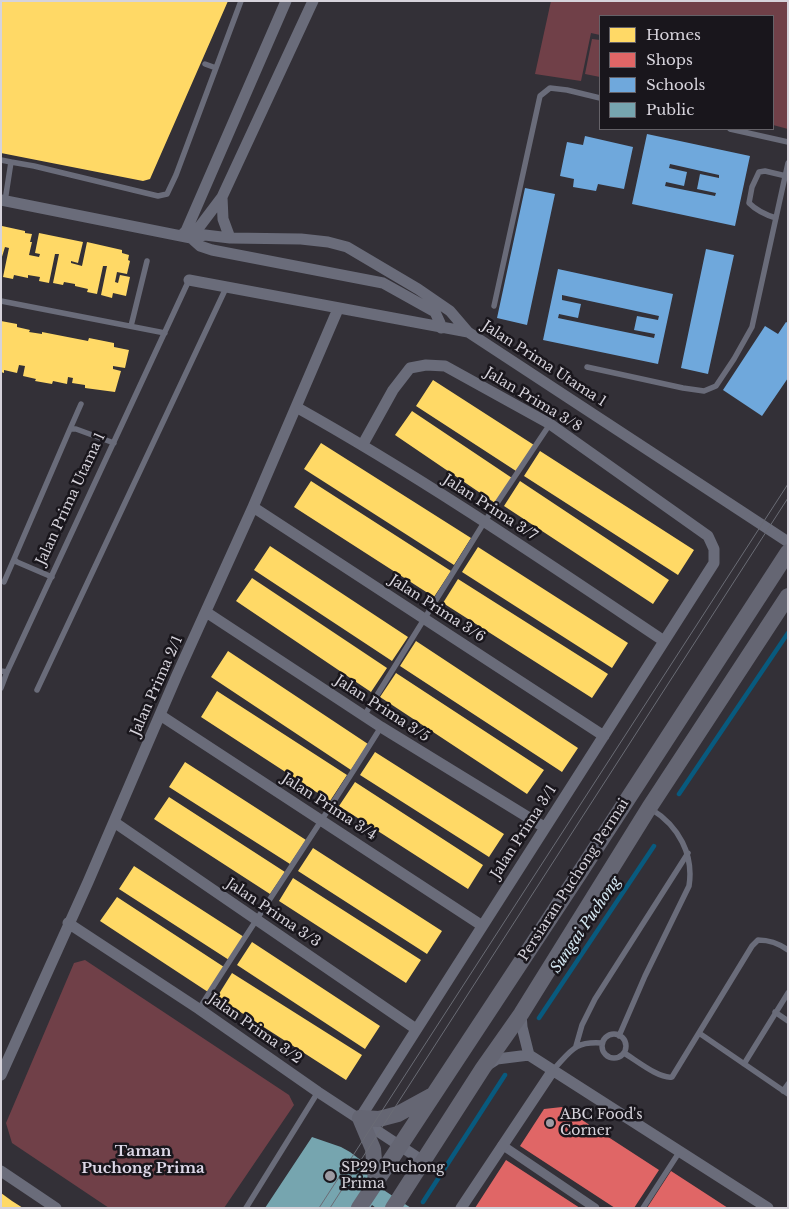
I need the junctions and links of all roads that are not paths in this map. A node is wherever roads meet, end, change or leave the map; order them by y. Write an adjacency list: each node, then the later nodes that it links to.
1 (241, 1): 5 (lane)
2 (286, 1): 16 (street)
3 (313, 1): 13 (street)
4 (205, 64): 5 (lane)
5 (216, 68): 10 (lane)
6 (599, 98): 22 (lane)
7 (734, 130): 8 (lane)
8 (788, 142)
9 (1, 160): 10 (lane)
10 (11, 162): 14 (lane)
11 (788, 163): 12 (lane)
12 (786, 176): 15 (lane); 15 (lane)
13 (222, 197): 16 (street); 17 (street)
14 (3, 201): 16 (street)
15 (776, 218): 28 (lane)
16 (186, 237): 17 (street); 25 (street)
17 (230, 238): 26 (street)
18 (147, 260): 24 (lane)
19 (189, 280): 20 (street, Jalan Prima Utama 1); 27 (lane, Jalan Prima Utama 1)
20 (226, 288): 23 (street, Jalan Prima Utama 1); 49 (lane)
21 (1, 301): 24 (lane)
22 (494, 306)
23 (338, 309): 25 (street, Jalan Prima Utama 1); 30 (street, Jalan Prima 2/1)
24 (131, 326): 27 (lane)
25 (441, 328): 26 (street, Jalan Prima Utama 1)
26 (468, 332): 37 (street, Jalan Prima Utama 1)
27 (165, 333): 33 (lane, Jalan Prima Utama 1)
28 (588, 367)
29 (81, 404): 32 (lane)
30 (296, 407): 34 (street, Jalan Prima 3/7); 35 (street, Jalan Prima 2/1)
31 (550, 424): 34 (street, Jalan Prima 3/8); 36 (lane); 40 (street, Jalan Prima 3/8)
32 (70, 429): 33 (lane); 39 (lane)
33 (114, 443): 41 (lane, Jalan Prima Utama 1)
34 (363, 444): 36 (street, Jalan Prima 3/7)
35 (254, 507): 44 (street, Jalan Prima 2/1); 45 (street, Jalan Prima 3/6)
36 (486, 521): 45 (lane); 46 (street, Jalan Prima 3/7)
37 (788, 542)
38 (788, 552): 54 (main road, Persiaran Puchong Permai)
39 (14, 558): 41 (lane); 42 (lane)
40 (714, 563): 46 (street, Jalan Prima 3/1)
41 (52, 577): 47 (lane, Jalan Prima Utama 1)
42 (4, 582)
43 (788, 596): 55 (main road, Persiaran Puchong Permai)
44 (206, 612): 50 (street, Jalan Prima 2/1); 51 (street, Jalan Prima 3/5)
45 (424, 618): 51 (lane); 53 (street, Jalan Prima 3/6)
46 (664, 641): 53 (street, Jalan Prima 3/1)
47 (4, 671): 48 (lane, Jalan Prima Utama 1)
48 (1, 688)
49 (37, 690)
50 (160, 715): 56 (street, Jalan Prima 3/4); 57 (street, Jalan Prima 2/1)
51 (364, 716): 52 (street, Jalan Prima 3/5)
52 (382, 727): 56 (lane); 58 (street, Jalan Prima 3/5)
53 (604, 736): 58 (street, Jalan Prima 3/1)
54 (629, 797): 55 (main road); 84 (main road, Persiaran Puchong Permai)
55 (649, 808): 59 (lane); 67 (main road, Persiaran Puchong Permai)
56 (323, 821): 60 (lane); 62 (street, Jalan Prima 3/4)
57 (114, 822): 60 (street, Jalan Prima 3/3); 61 (street, Jalan Prima 2/1)
58 (544, 827): 62 (street, Jalan Prima 3/1)
59 (688, 853): 71 (lane); 73 (lane)
60 (256, 920): 65 (lane); 69 (street, Jalan Prima 3/3)
61 (68, 923): 65 (street, Jalan Prima 3/2); 76 (street, Jalan Prima 2/1)
62 (481, 925): 69 (street, Jalan Prima 3/1)
63 (788, 950): 70 (lane)
64 (788, 993): 66 (lane)
65 (199, 1009): 82 (street, Jalan Prima 3/2)
66 (775, 1012): 68 (lane); 77 (lane)
67 (521, 1014): 75 (street); 78 (main road, Persiaran Puchong Permai)
68 (788, 1021)
69 (416, 1029): 85 (street, Jalan Prima 3/1)
70 (699, 1033): 74 (lane); 77 (lane)
71 (618, 1036): 72 (lane); 74 (lane)
72 (602, 1043): 73 (lane); 74 (lane)
73 (576, 1046): 79 (lane)
74 (624, 1052)
75 (530, 1055): 78 (street); 79 (street)
76 (4, 1062): 80 (street, Jalan Prima 2/1)
77 (744, 1064): 83 (lane)
78 (483, 1068): 89 (main road, Persiaran Puchong Permai)
79 (553, 1070): 87 (street); 88 (street)
80 (1, 1075)
81 (788, 1084): 83 (lane)
82 (318, 1092): 85 (street, Jalan Prima 3/2); 93 (lane)
83 (786, 1093)
84 (433, 1094): 85 (main road); 86 (main road, Persiaran Puchong Permai)
85 (360, 1118): 86 (street, Jalan Prima 3/2); 91 (main road)
86 (400, 1146): 89 (street, Jalan Prima 3/2); 91 (main road, Persiaran Puchong Permai)
87 (502, 1146): 96 (street); 97 (street)
88 (680, 1151): 98 (lane); 99 (street)
89 (423, 1161): 95 (main road, Persiaran Puchong Permai)
90 (1, 1171): 92 (street)
91 (376, 1182): 94 (main road, Persiaran Puchong Permai)
92 (56, 1208)
93 (246, 1208)
94 (359, 1208)
95 (393, 1208)
96 (461, 1208)
97 (595, 1208)
98 (643, 1208)
99 (768, 1208)

